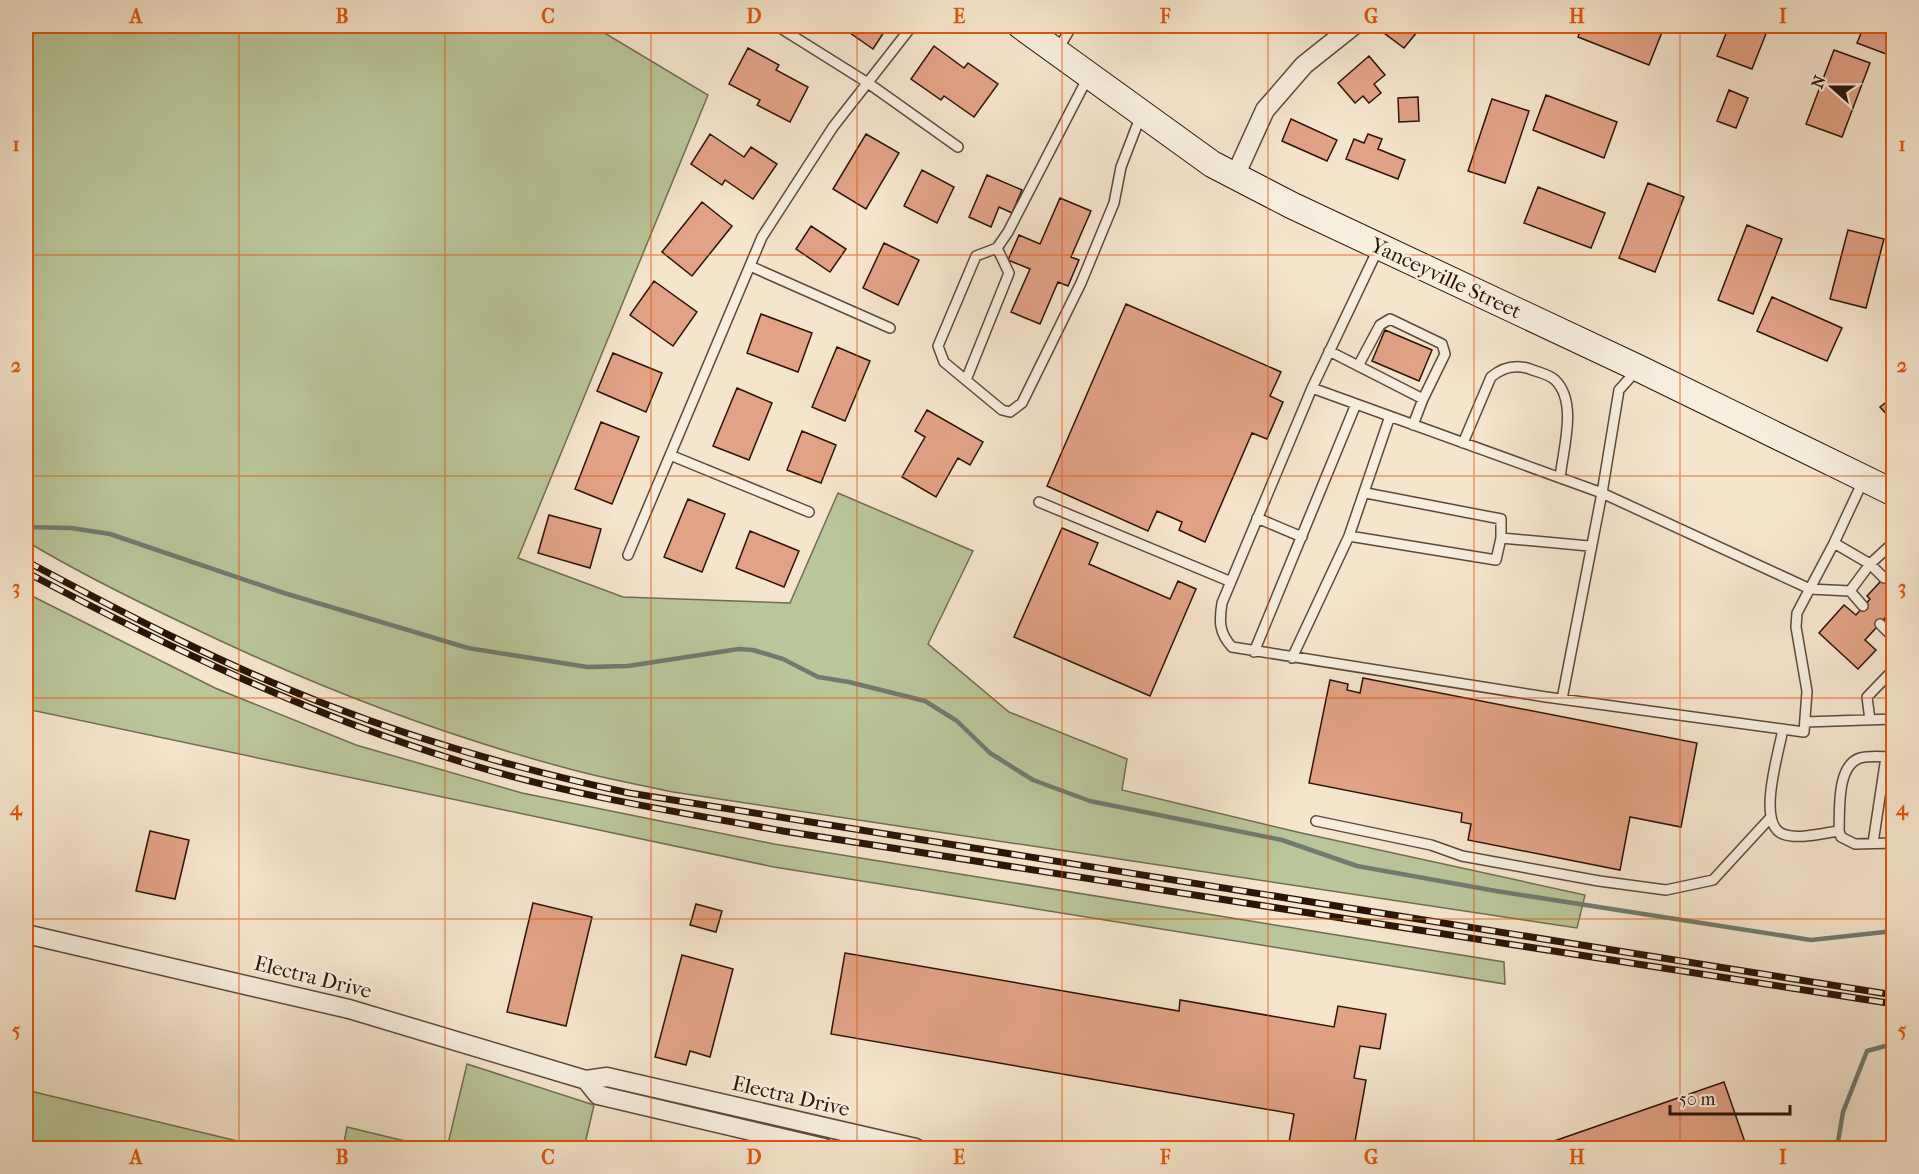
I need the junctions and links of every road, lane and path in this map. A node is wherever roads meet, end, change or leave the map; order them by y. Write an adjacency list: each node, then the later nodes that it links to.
1 (777, 26): 8 (lane)
2 (912, 26): 8 (lane)
3 (1021, 26): 6 (main road, Yanceyville Street)
4 (1072, 26): 6 (lane)
5 (1353, 26): 11 (street)
6 (1056, 51): 7 (main road, Yanceyville Street)
7 (1089, 75): 9 (main road, Yanceyville Street); 13 (lane)
8 (868, 83): 10 (lane); 14 (lane)
9 (1142, 113): 11 (main road, Yanceyville Street); 19 (lane)
10 (958, 147)
11 (1235, 176): 12 (main road, Yanceyville Street)
12 (1379, 246): 16 (lane); 18 (main road, Yanceyville Street)
13 (997, 248): 19 (lane); 19 (lane)
14 (750, 266): 15 (lane); 26 (lane)
15 (890, 328)
16 (1329, 351): 17 (lane); 20 (lane)
17 (1358, 366): 21 (lane); 21 (lane)
18 (1638, 368): 28 (main road, Yanceyville Street); 30 (lane)
19 (966, 380)
20 (1312, 388): 22 (lane); 34 (lane)
21 (1423, 399): 24 (lane)
22 (1356, 404): 23 (lane); 36 (lane)
23 (1390, 416): 24 (lane); 29 (lane)
24 (1413, 425): 25 (lane)
25 (1463, 443): 27 (lane); 27 (lane)
26 (670, 455): 33 (lane); 41 (lane)
27 (1560, 478): 30 (lane)
28 (1864, 478): 31 (main road, Yanceyville Street); 39 (lane)
29 (1366, 493): 35 (lane); 37 (lane)
30 (1602, 493): 40 (lane); 45 (lane)
31 (1893, 493)
32 (1039, 502): 44 (lane)
33 (809, 512)
34 (1257, 518): 36 (lane); 44 (lane)
35 (1349, 536): 37 (lane); 51 (lane)
36 (1302, 537): 50 (lane)
37 (1501, 538): 40 (lane)
38 (1893, 542): 42 (lane)
39 (1834, 543): 42 (lane); 45 (lane)
40 (1589, 546): 53 (lane)
41 (628, 555)
42 (1870, 564): 43 (lane); 46 (lane)
43 (1884, 578)
44 (1230, 581): 50 (lane)
45 (1810, 589): 46 (lane); 56 (lane)
46 (1850, 591): 47 (lane)
47 (1863, 606)
48 (1880, 624): 49 (lane)
49 (1893, 638)
50 (1254, 652): 51 (lane)
51 (1292, 658): 53 (lane)
52 (1893, 669): 55 (lane)
53 (1562, 699): 57 (lane)
54 (1893, 719): 55 (lane)
55 (1870, 720): 56 (lane)
56 (1805, 722): 57 (lane)
57 (1783, 729): 59 (lane)
58 (1890, 757): 61 (lane); 62 (lane)
59 (1770, 818): 60 (lane); 61 (lane)
60 (1316, 821)
61 (1839, 831): 62 (lane)
62 (1873, 843): 63 (lane)
63 (1893, 843)
64 (26, 934): 65 (street, Electra Drive)
65 (586, 1080): 66 (street, Electra Drive); 67 (street, Electra Drive)
66 (759, 1112): 67 (lane); 69 (street, Electra Drive)
67 (755, 1132): 68 (street, Electra Drive)
68 (824, 1149)
69 (916, 1149)

